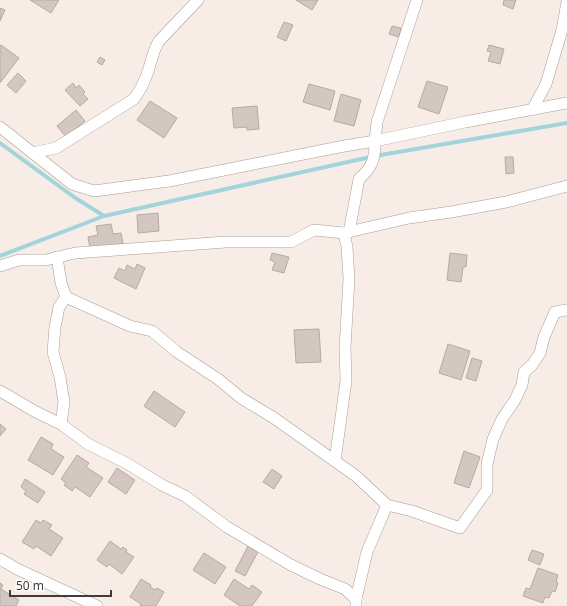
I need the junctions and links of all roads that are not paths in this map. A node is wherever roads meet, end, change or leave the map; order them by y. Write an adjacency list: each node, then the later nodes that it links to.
1 (198, 0): 8 (street)
2 (418, 0): 7 (street)
3 (567, 2): 5 (street)
4 (567, 104): 5 (street)
5 (532, 110): 7 (street)
6 (0, 127): 8 (street)
7 (375, 141): 8 (street); 10 (street)
8 (32, 153)
9 (567, 186): 10 (street)
10 (346, 233): 11 (street); 17 (street)
11 (57, 257): 12 (street); 13 (street)
12 (0, 266)
13 (66, 297): 16 (street); 17 (street)
14 (567, 310): 18 (street)
15 (0, 391): 16 (street)
16 (61, 424): 20 (street)
17 (335, 461): 18 (street)
18 (387, 505): 20 (street)
19 (0, 559): 21 (street)
20 (356, 602)
21 (97, 606)

